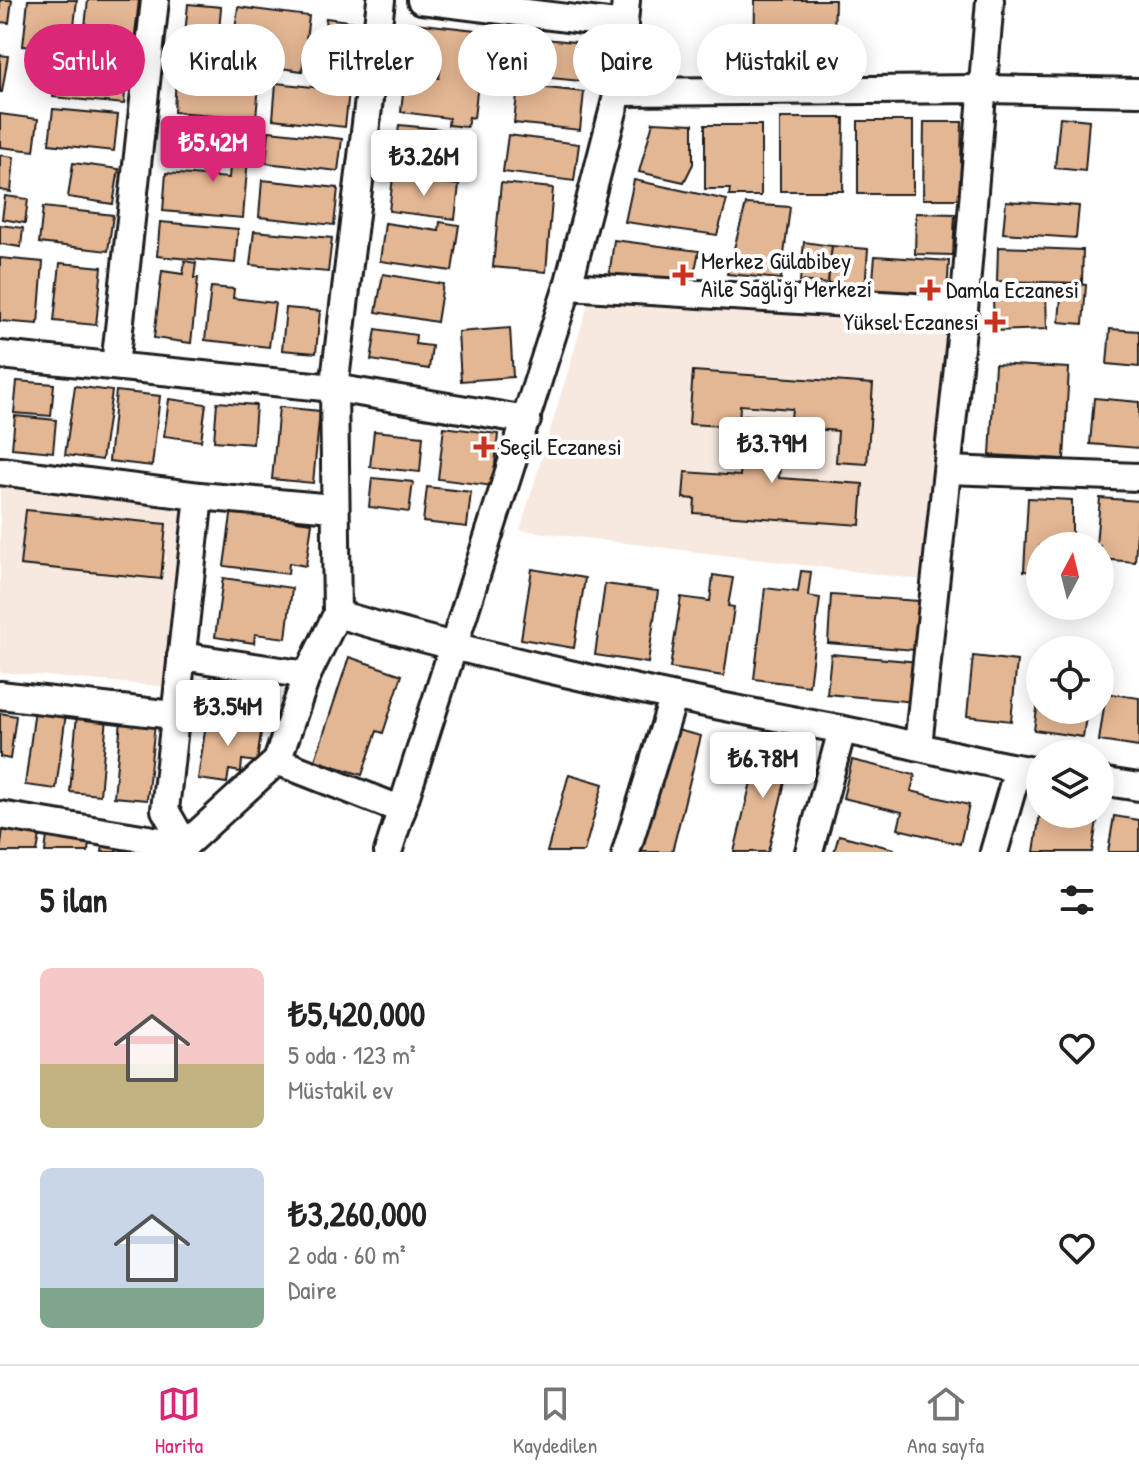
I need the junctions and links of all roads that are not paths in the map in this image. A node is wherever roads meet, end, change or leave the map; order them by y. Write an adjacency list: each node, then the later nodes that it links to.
1 (155, 0): 13 (street)
2 (381, 0): 14 (street)
3 (421, 0): 5 (street)
4 (990, 0): 6 (street)
5 (625, 13)
6 (983, 89): 7 (street); 8 (street); 11 (street)
7 (681, 91)
8 (1139, 92)
9 (617, 96): 10 (street)
10 (568, 286): 11 (street); 15 (street)
11 (964, 310): 16 (street)
12 (0, 355): 13 (street)
13 (115, 366): 14 (street)
14 (334, 388): 15 (street); 20 (street)
15 (527, 420): 22 (street)
16 (948, 470): 18 (street); 29 (street)
17 (0, 471): 19 (street)
18 (1139, 477)
19 (199, 496): 20 (street); 23 (street)
20 (333, 508): 21 (street)
21 (337, 614): 22 (street); 24 (street)
22 (455, 649): 26 (street); 35 (street)
23 (181, 656): 24 (street); 27 (street)
24 (307, 675): 30 (street)
25 (0, 695): 27 (street)
26 (673, 699): 28 (street); 39 (street)
27 (173, 715): 37 (street)
28 (842, 730): 29 (street); 40 (street)
29 (918, 746): 31 (street)
30 (277, 761): 35 (street); 37 (street)
31 (1026, 769)
32 (1026, 777): 41 (street)
33 (1114, 783): 34 (street)
34 (1139, 787)
35 (402, 810): 38 (street)
36 (0, 815): 37 (street)
37 (184, 848)
38 (388, 852)
39 (626, 852)
40 (809, 852)
41 (994, 852)

